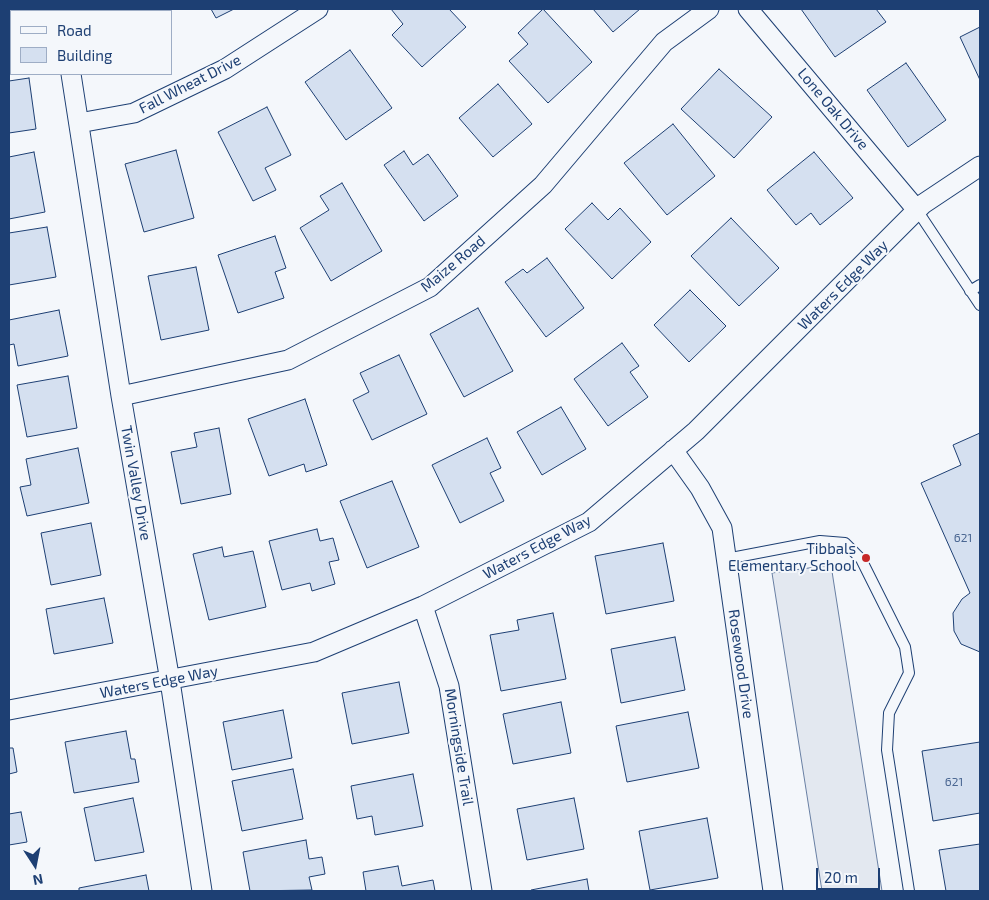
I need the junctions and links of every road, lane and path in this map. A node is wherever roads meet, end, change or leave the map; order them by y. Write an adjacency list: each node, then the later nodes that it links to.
1 (318, 9): 5 (street, Fall Wheat Drive)
2 (708, 9): 11 (street, Maize Road)
3 (748, 9): 7 (street, Lone Oak Drive)
4 (71, 75): 5 (street, Twin Valley Drive)
5 (79, 123): 11 (street, Twin Valley Drive)
6 (980, 166): 7 (street, Waters Edge Way)
7 (917, 210): 9 (lane); 12 (street, Waters Edge Way)
8 (980, 285): 9 (lane)
9 (970, 291): 10 (lane)
10 (980, 305)
11 (121, 396): 15 (street, Twin Valley Drive)
12 (673, 450): 13 (street, Rosewood Drive); 14 (street, Waters Edge Way)
13 (726, 559): 19 (street, Rosewood Drive); 20 (lane)
14 (423, 606): 15 (street, Waters Edge Way); 18 (street, Morningside Trail)
15 (170, 681): 16 (street, Waters Edge Way); 17 (street, Twin Valley Drive)
16 (9, 710)
17 (202, 891)
18 (482, 891)
19 (774, 891)
20 (909, 891)

